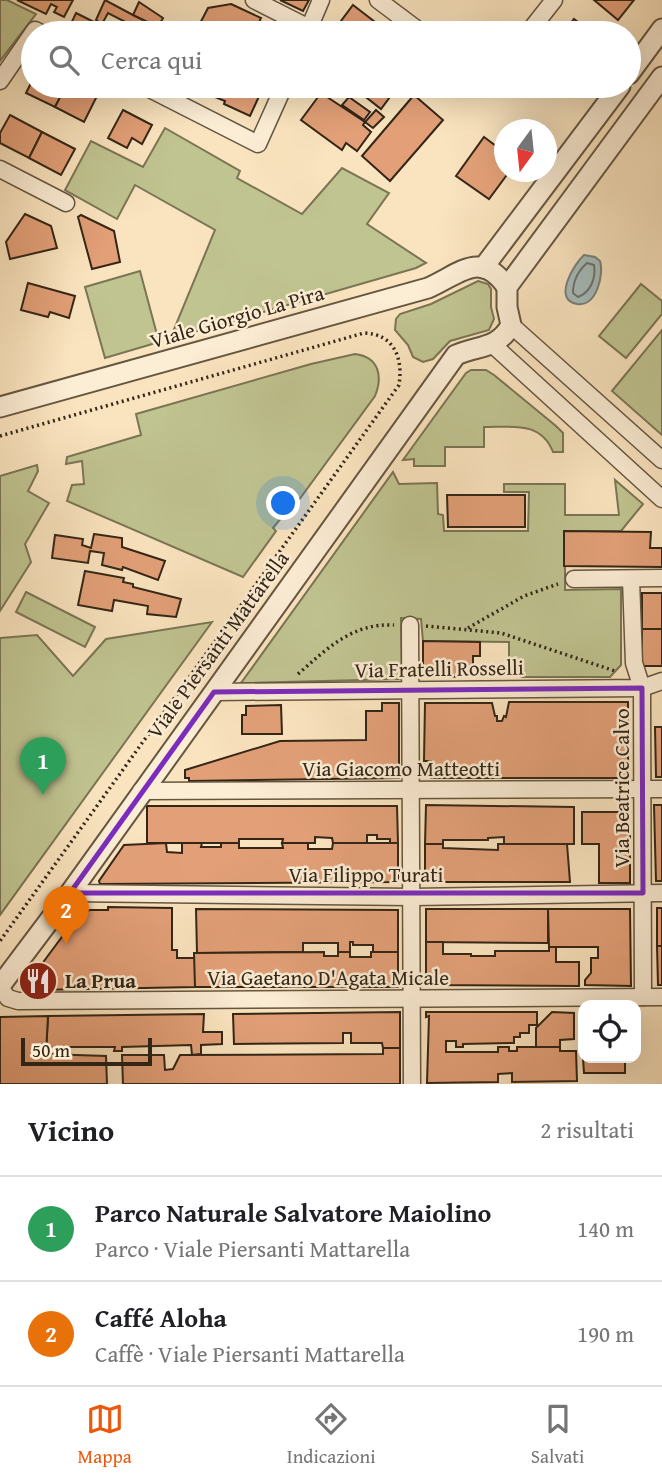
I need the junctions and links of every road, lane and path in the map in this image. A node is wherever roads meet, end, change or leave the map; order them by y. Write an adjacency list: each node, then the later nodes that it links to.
1 (254, 0): 5 (street)
2 (321, 0): 6 (street)
3 (378, 0): 7 (street)
4 (554, 0): 8 (street)
5 (292, 21)
6 (312, 21)
7 (406, 21)
8 (537, 21)
9 (662, 29): 11 (street)
10 (21, 54): 13 (street)
11 (641, 58)
12 (662, 77): 20 (street)
13 (0, 81)
14 (168, 98): 15 (street)
15 (279, 98)
16 (611, 98): 19 (street)
17 (0, 169): 18 (street)
18 (66, 202)
19 (482, 268): 20 (street); 23 (street, Viale Giorgio La Pira)
20 (507, 287): 21 (street)
21 (511, 325): 22 (street, Viale Piersanti Mattarella); 25 (street)
22 (492, 344): 26 (street); 35 (street, Viale Piersanti Mattarella)
23 (0, 407)
24 (0, 436): 45 (path)
25 (662, 460)
26 (662, 499)
27 (662, 578): 29 (street)
28 (574, 579): 29 (street); 31 (path)
29 (631, 579): 33 (street, Via Beatrice Calvo)
30 (410, 625): 31 (path); 34 (street); 36 (path)
31 (466, 629): 33 (path)
32 (662, 681): 33 (street, Via Fratelli Rosselli)
33 (642, 688): 34 (street, Via Fratelli Rosselli); 37 (street, Via Beatrice Calvo)
34 (412, 691): 36 (street, Via Fratelli Rosselli); 39 (street)
35 (214, 692): 36 (street, Via Fratelli Rosselli); 40 (street, Viale Piersanti Mattarella)
36 (284, 692)
37 (641, 789): 38 (street, Via Giacomo Matteotti); 39 (street, Via Giacomo Matteotti); 42 (street, Via Beatrice Calvo)
38 (662, 789)
39 (412, 790): 40 (street, Via Giacomo Matteotti); 44 (street)
40 (141, 791): 41 (street, Viale Piersanti Mattarella)
41 (70, 893): 44 (street, Via Filippo Turati); 46 (street, Viale Piersanti Mattarella)
42 (643, 893): 43 (street, Via Filippo Turati); 44 (street, Via Filippo Turati); 47 (street, Via Beatrice Calvo)
43 (662, 893)
44 (412, 897): 49 (street)
45 (0, 941)
46 (0, 987): 49 (street, Via Gaetano D'Agata Micale)
47 (643, 997): 48 (street, Via Gaetano D'Agata Micale); 49 (street, Via Gaetano D'Agata Micale)
48 (662, 997)
49 (412, 998): 50 (street)
50 (412, 1084)

